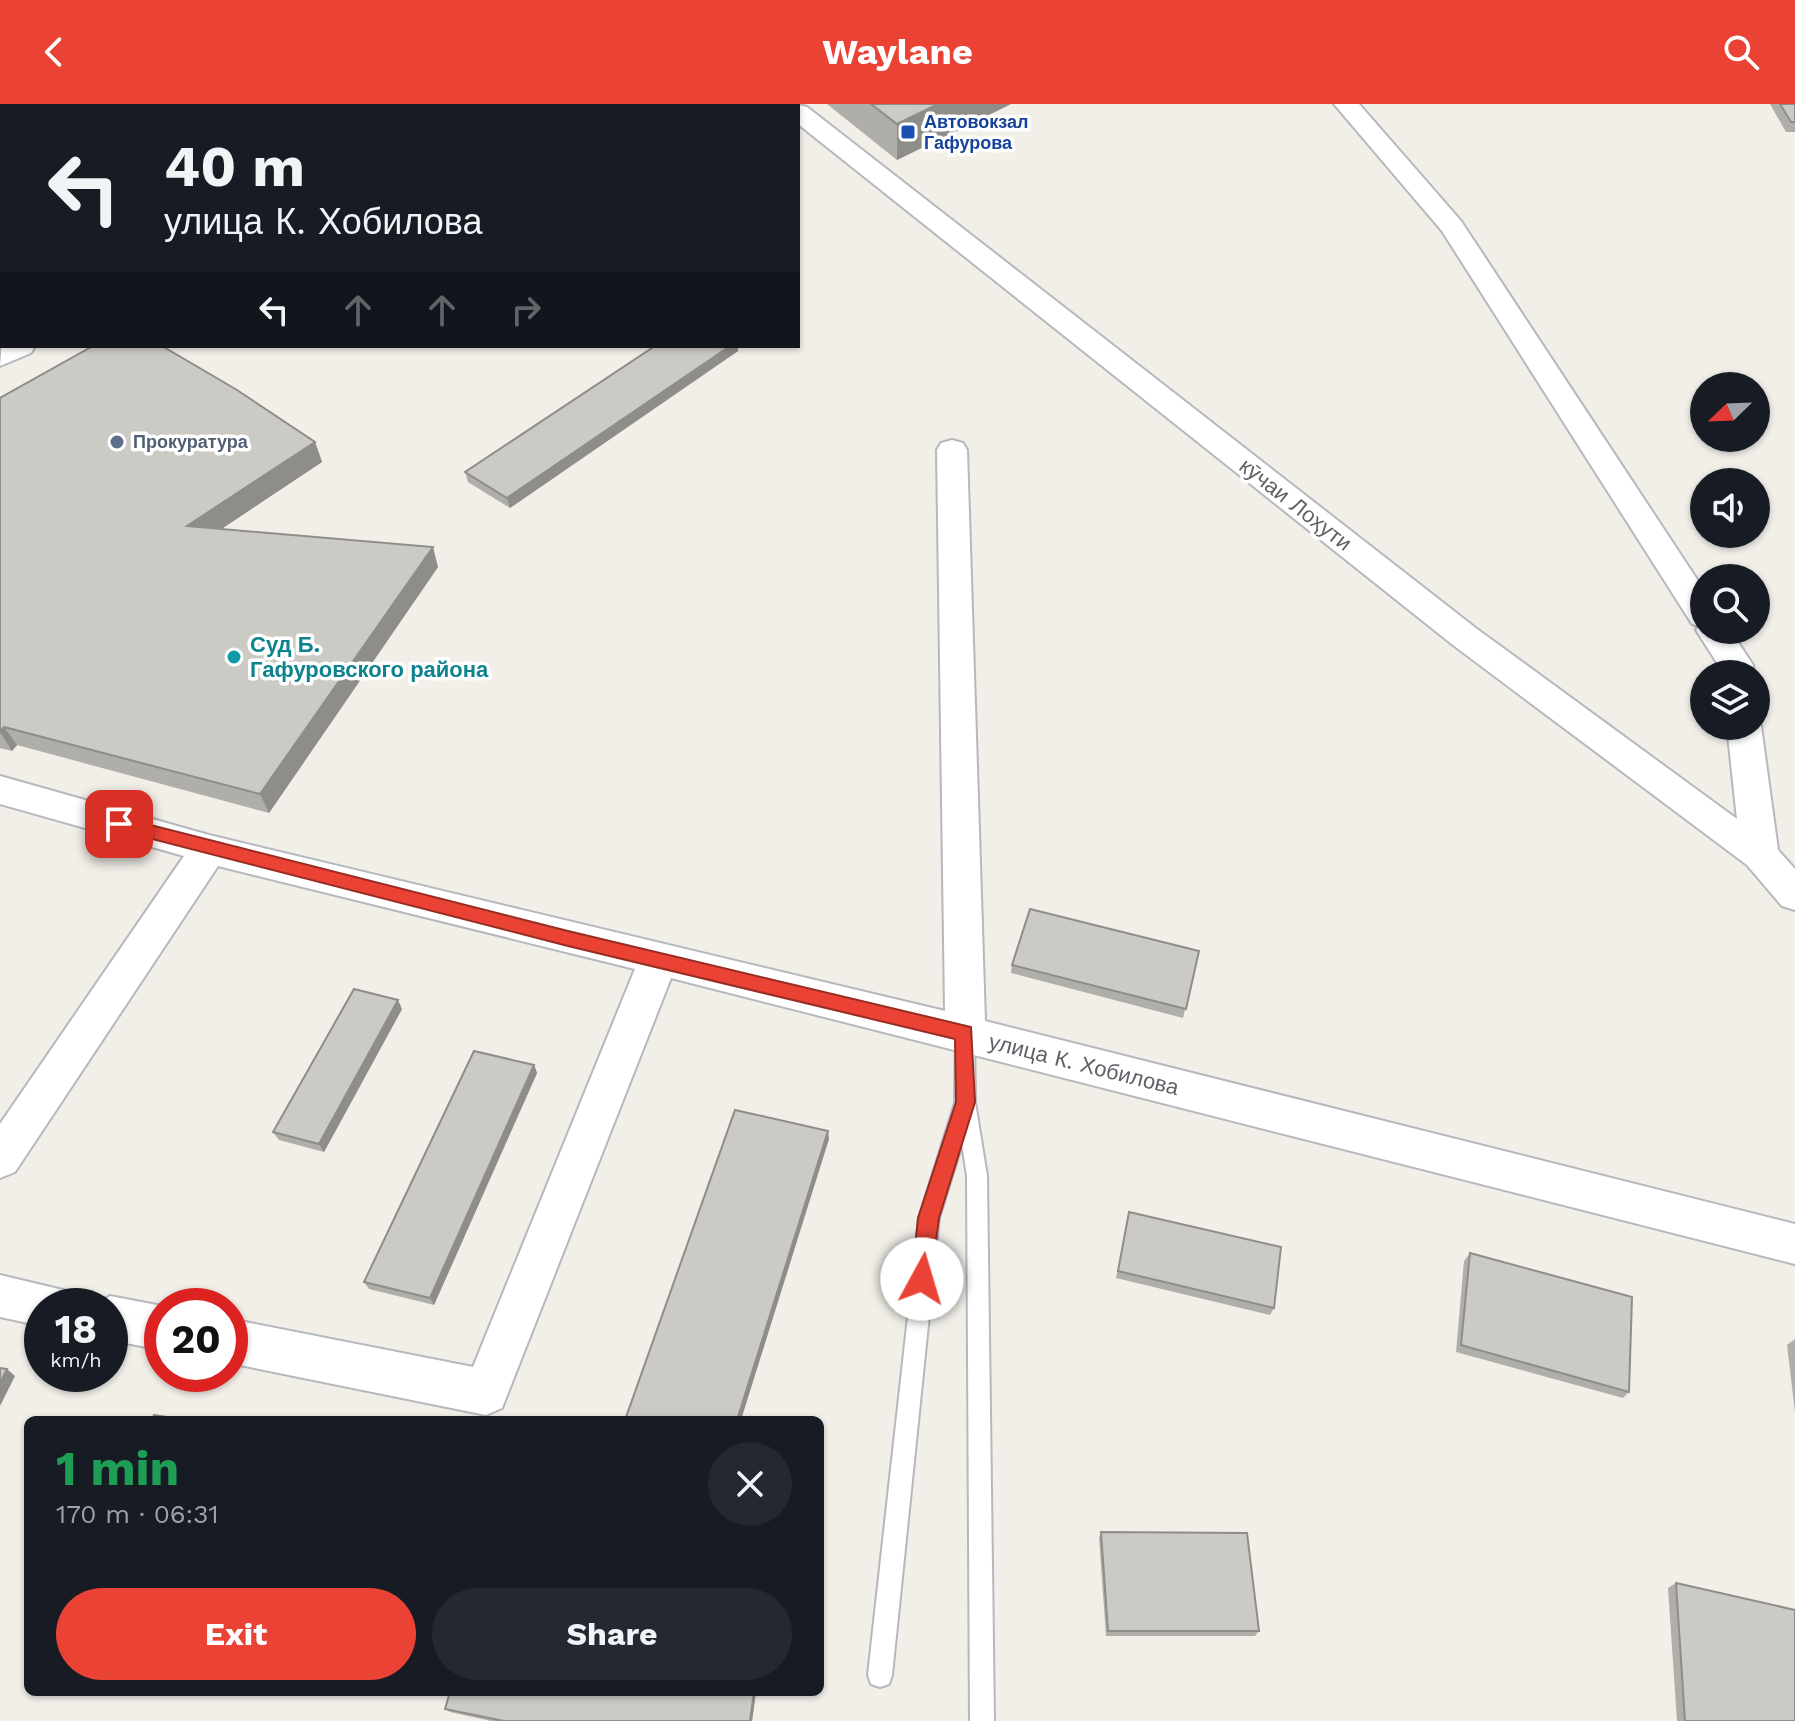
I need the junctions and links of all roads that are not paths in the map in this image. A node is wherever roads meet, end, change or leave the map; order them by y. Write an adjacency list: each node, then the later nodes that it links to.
1 (1346, 104): 4 (street)
2 (800, 114): 8 (street, кӯчаи Лоҳути)
3 (952, 450): 11 (street)
4 (1690, 594)
5 (1746, 740): 8 (street)
6 (0, 790): 7 (street, улица К. Хобилова)
7 (209, 849): 10 (street, улица К. Хобилова); 13 (street)
8 (1760, 855): 9 (street, кӯчаи Лоҳути)
9 (1795, 895)
10 (658, 961): 11 (street, улица К. Хобилова); 17 (street)
11 (965, 1033): 12 (lane); 14 (street, улица К. Хобилова)
12 (965, 1102): 18 (lane); 19 (lane)
13 (0, 1159)
14 (1795, 1244)
15 (0, 1296): 16 (street)
16 (24, 1301)
17 (248, 1345)
18 (880, 1675)
19 (982, 1721)

